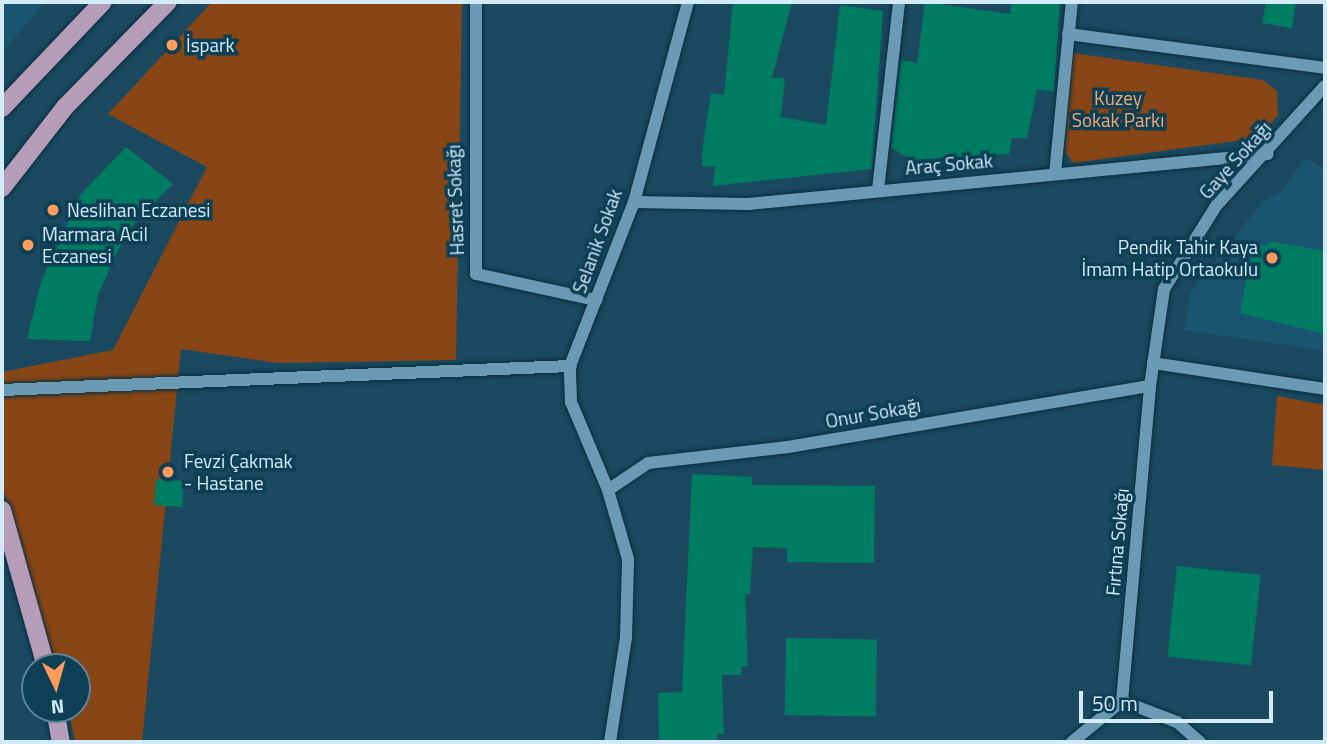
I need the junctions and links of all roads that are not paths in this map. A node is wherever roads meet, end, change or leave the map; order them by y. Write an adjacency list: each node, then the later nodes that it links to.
1 (103, 2): 10 (main road)
2 (168, 2): 13 (main road)
3 (476, 2): 16 (street, Hasret Sokağı)
4 (688, 2): 15 (street, Selanik Sokak)
5 (899, 2): 14 (street)
6 (1072, 2): 7 (street)
7 (1068, 34): 8 (street); 12 (street)
8 (1325, 68)
9 (1325, 86): 11 (street, Gaye Sokağı)
10 (2, 108)
11 (1268, 154): 12 (street, Araç Sokak); 17 (street, Gaye Sokağı)
12 (1055, 174): 14 (street, Araç Sokak)
13 (2, 188)
14 (878, 190): 15 (street, Araç Sokak)
15 (634, 202): 16 (street, Selanik Sokak)
16 (596, 300): 18 (street, Selanik Sokak)
17 (1153, 363): 19 (street, Gaye Sokağı); 20 (street)
18 (570, 366): 21 (street); 22 (street, Selanik Sokak)
19 (1150, 386): 22 (street, Onur Sokağı); 25 (street, Fırtına Sokağı)
20 (1325, 389)
21 (2, 390)
22 (608, 490): 28 (street, Selanik Sokak)
23 (2, 510): 24 (main road)
24 (42, 653)
25 (1122, 701): 29 (street); 30 (street)
26 (58, 723): 27 (main road)
27 (61, 742)
28 (610, 742)
29 (1072, 742)
30 (1200, 742)

